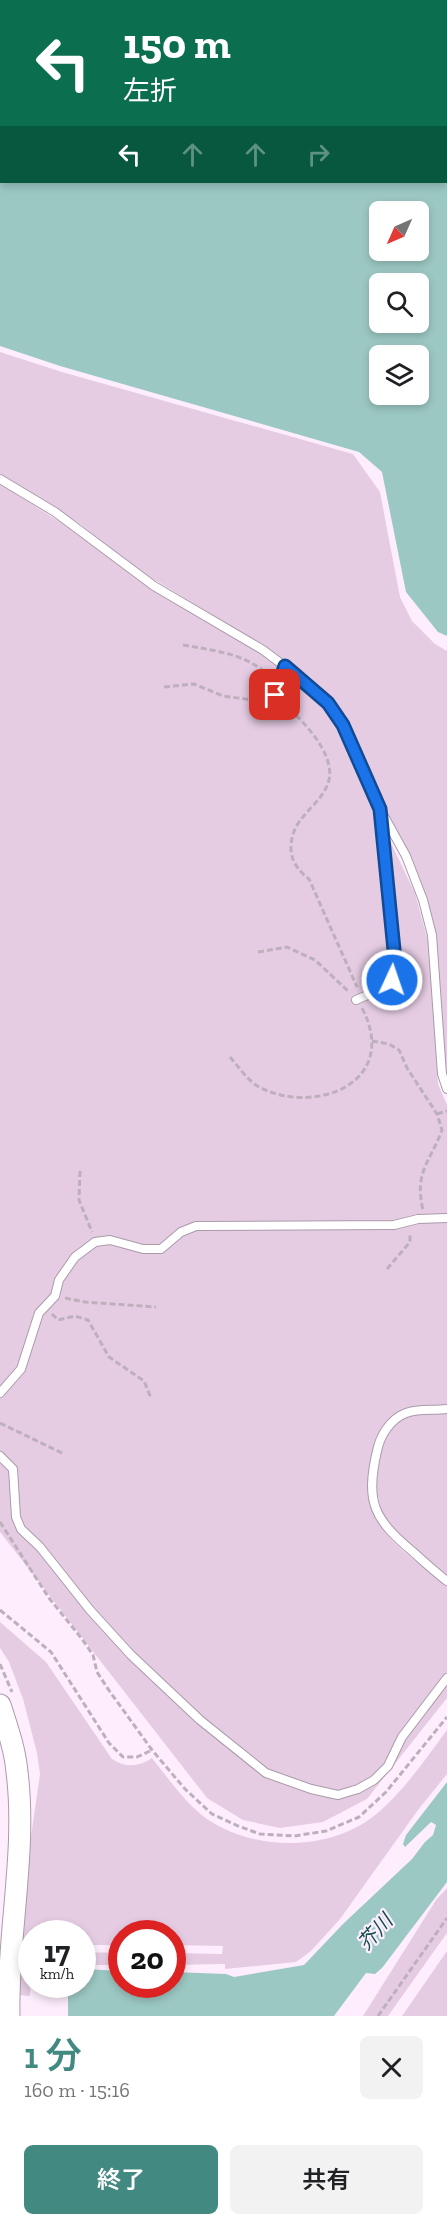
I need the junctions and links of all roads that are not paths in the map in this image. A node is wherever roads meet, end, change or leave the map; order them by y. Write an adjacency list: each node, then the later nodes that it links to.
1 (0, 479): 2 (lane)
2 (285, 666): 3 (lane); 4 (lane)
3 (275, 695)
4 (380, 809): 5 (lane); 6 (lane)
5 (358, 998)
6 (447, 1089)
7 (447, 1218): 8 (lane)
8 (0, 1393)
9 (447, 1409): 11 (lane)
10 (0, 1456): 12 (lane)
11 (447, 1581)
12 (447, 1678)
13 (0, 1705): 14 (street)
14 (4, 1986): 15 (street)
15 (9, 2016)

